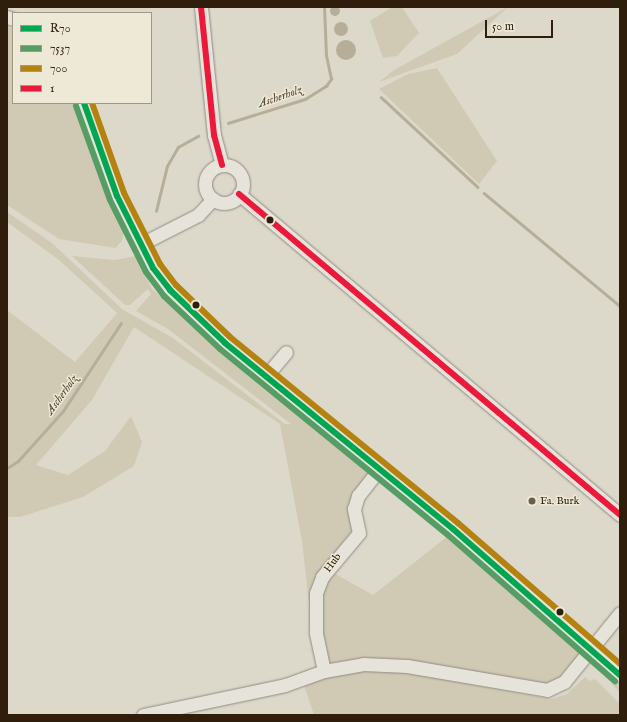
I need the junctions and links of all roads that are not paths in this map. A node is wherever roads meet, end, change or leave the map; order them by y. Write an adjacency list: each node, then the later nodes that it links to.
1 (201, 7): 3 (street)
2 (84, 104): 6 (street)
3 (222, 166): 4 (street); 5 (street)
4 (239, 194): 5 (street); 10 (street)
5 (213, 199): 6 (street)
6 (141, 244): 8 (street)
7 (286, 352): 8 (street)
8 (266, 376): 9 (street)
9 (380, 468): 12 (street); 13 (street, Hub)
10 (620, 516)
11 (620, 613): 12 (street)
12 (592, 649): 13 (street); 14 (street)
13 (324, 671): 15 (street)
14 (620, 675)
15 (143, 715)

